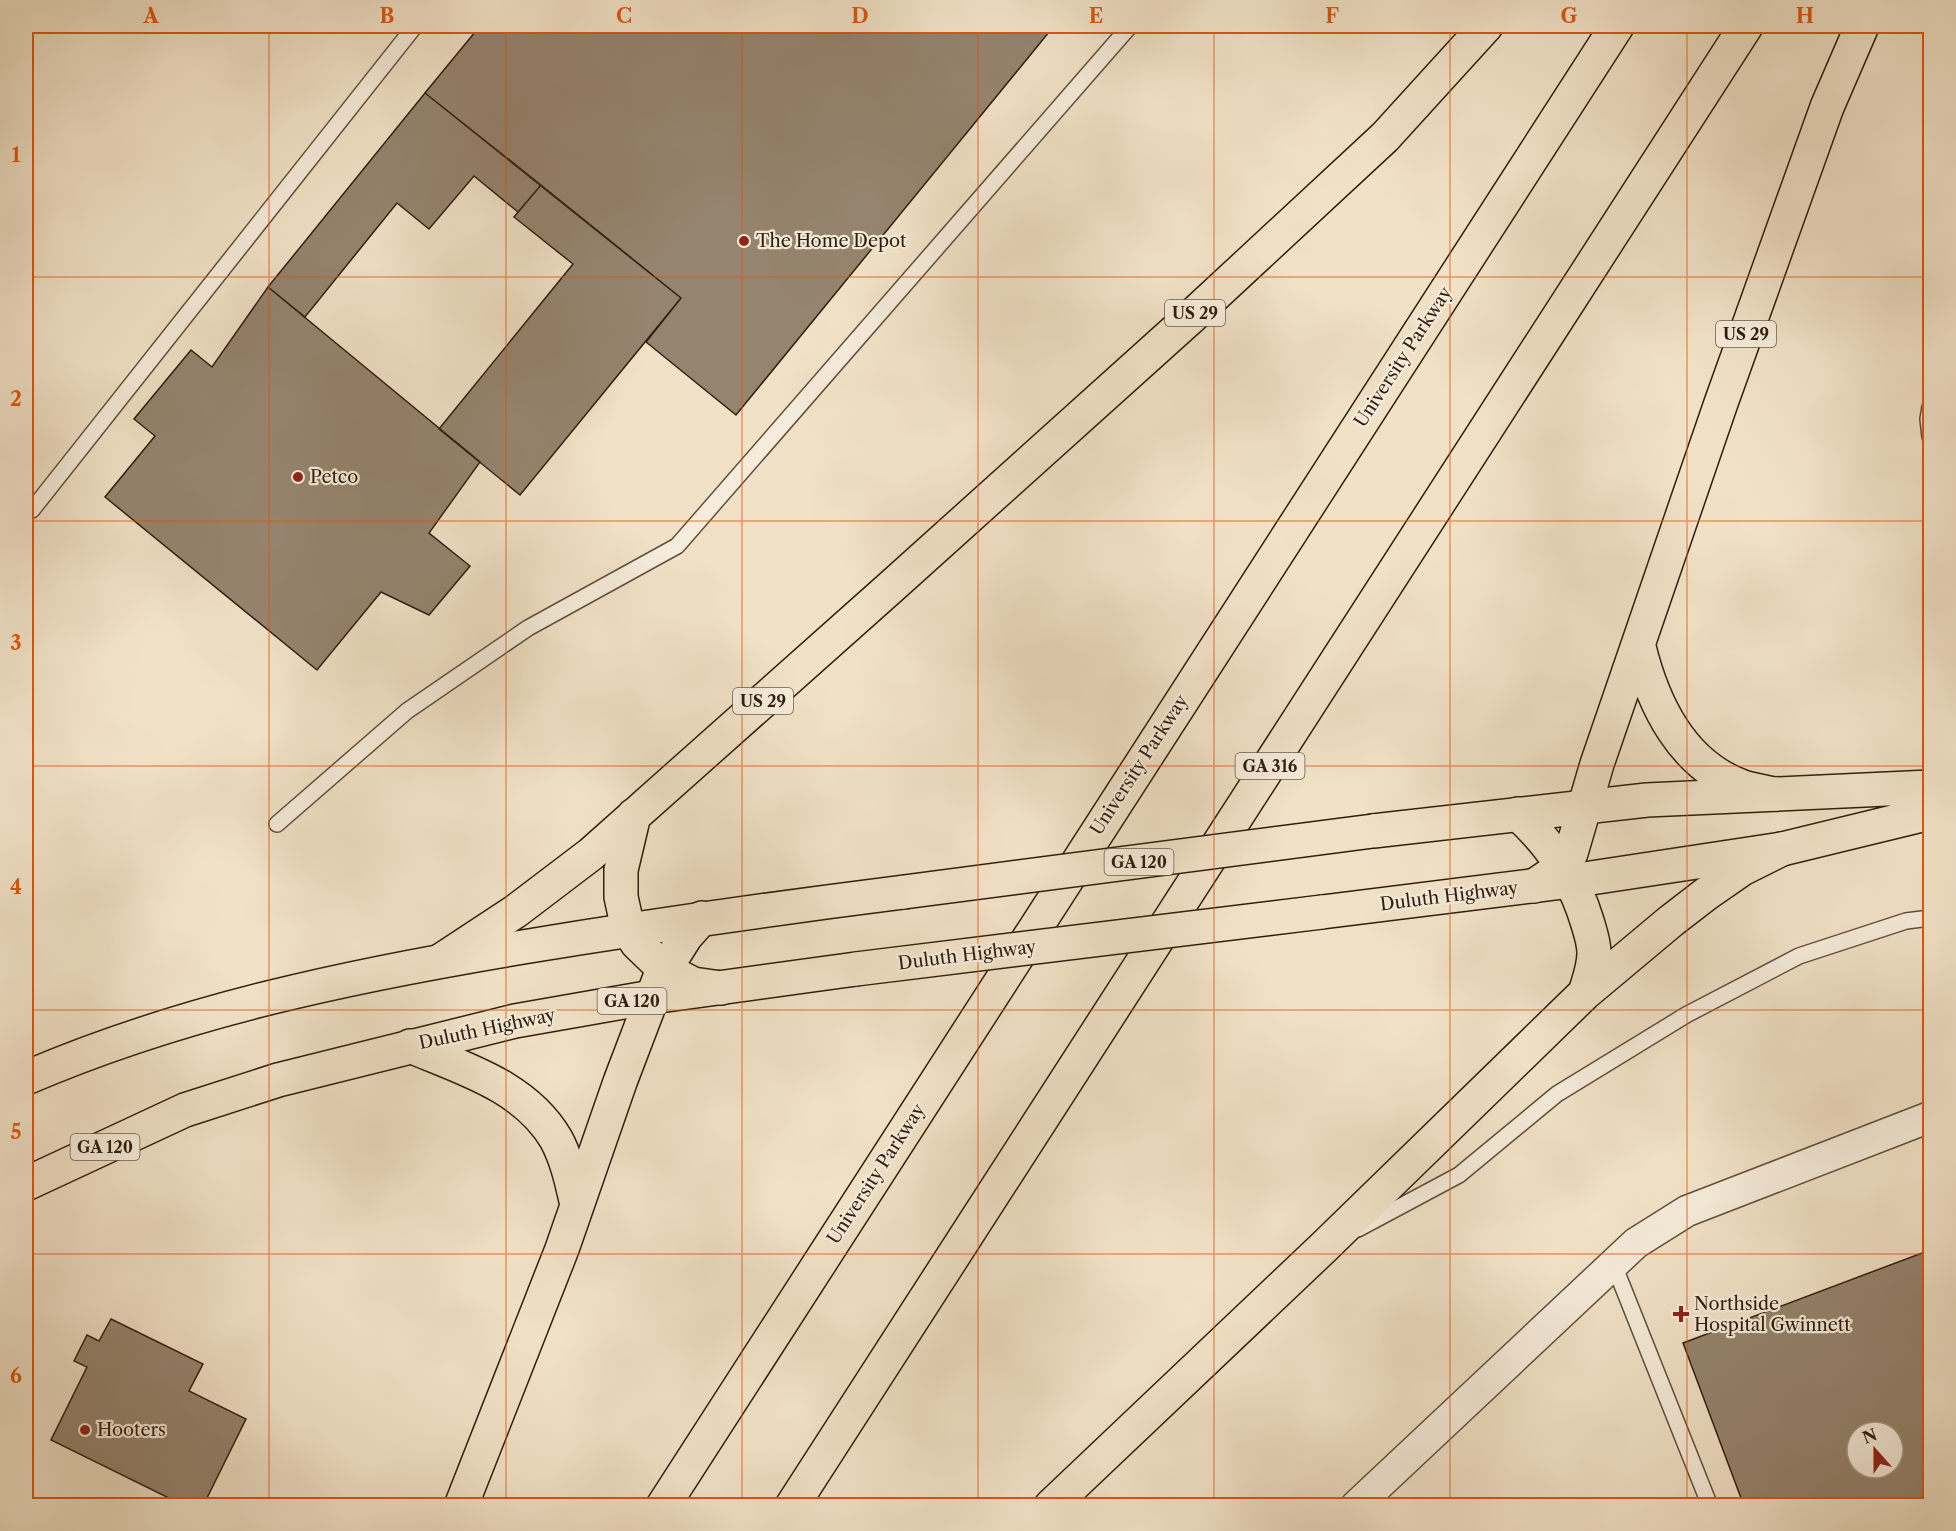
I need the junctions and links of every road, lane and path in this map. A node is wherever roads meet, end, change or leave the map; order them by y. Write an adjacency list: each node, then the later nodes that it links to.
1 (415, 26): 9 (lane)
2 (1130, 26): 17 (lane)
3 (1485, 26): 16 (main road, US 29)
4 (1617, 26): 34 (main road, University Parkway)
5 (1746, 26): 35 (main road, GA 316)
6 (1862, 26): 10 (main road, US 29)
7 (1930, 407): 8 (lane)
8 (1930, 437)
9 (26, 511)
10 (1639, 646): 12 (main road); 13 (main road, US 29)
11 (1930, 787): 12 (main road)
12 (1774, 794): 13 (main road)
13 (1585, 806): 15 (main road); 19 (main road, US 29)
14 (1930, 813): 18 (main road)
15 (1518, 814): 19 (main road); 20 (main road, GA 120, bridge)
16 (634, 815): 22 (main road); 23 (main road, US 29)
17 (277, 824)
18 (1782, 849): 19 (main road); 25 (main road)
19 (1567, 873): 24 (main road, Duluth Highway / US 29, bridge); 25 (main road)
20 (702, 918): 22 (main road, GA 120); 24 (main road)
21 (1930, 918): 31 (lane)
22 (628, 929): 23 (main road, GA 120); 24 (main road, Duluth Highway)
23 (440, 961): 27 (main road, GA 120)
24 (658, 983): 26 (main road, Duluth Highway / GA 120); 30 (main road)
25 (1585, 993): 31 (main road)
26 (410, 1046): 29 (main road, Duluth Highway / GA 120); 30 (main road)
27 (26, 1078)
28 (1930, 1117): 32 (street)
29 (26, 1184)
30 (578, 1205): 33 (main road)
31 (1324, 1247): 36 (main road)
32 (1614, 1265): 37 (street); 38 (lane)
33 (461, 1506)
34 (663, 1506)
35 (792, 1506)
36 (1051, 1506)
37 (1356, 1506)
38 (1710, 1506)

